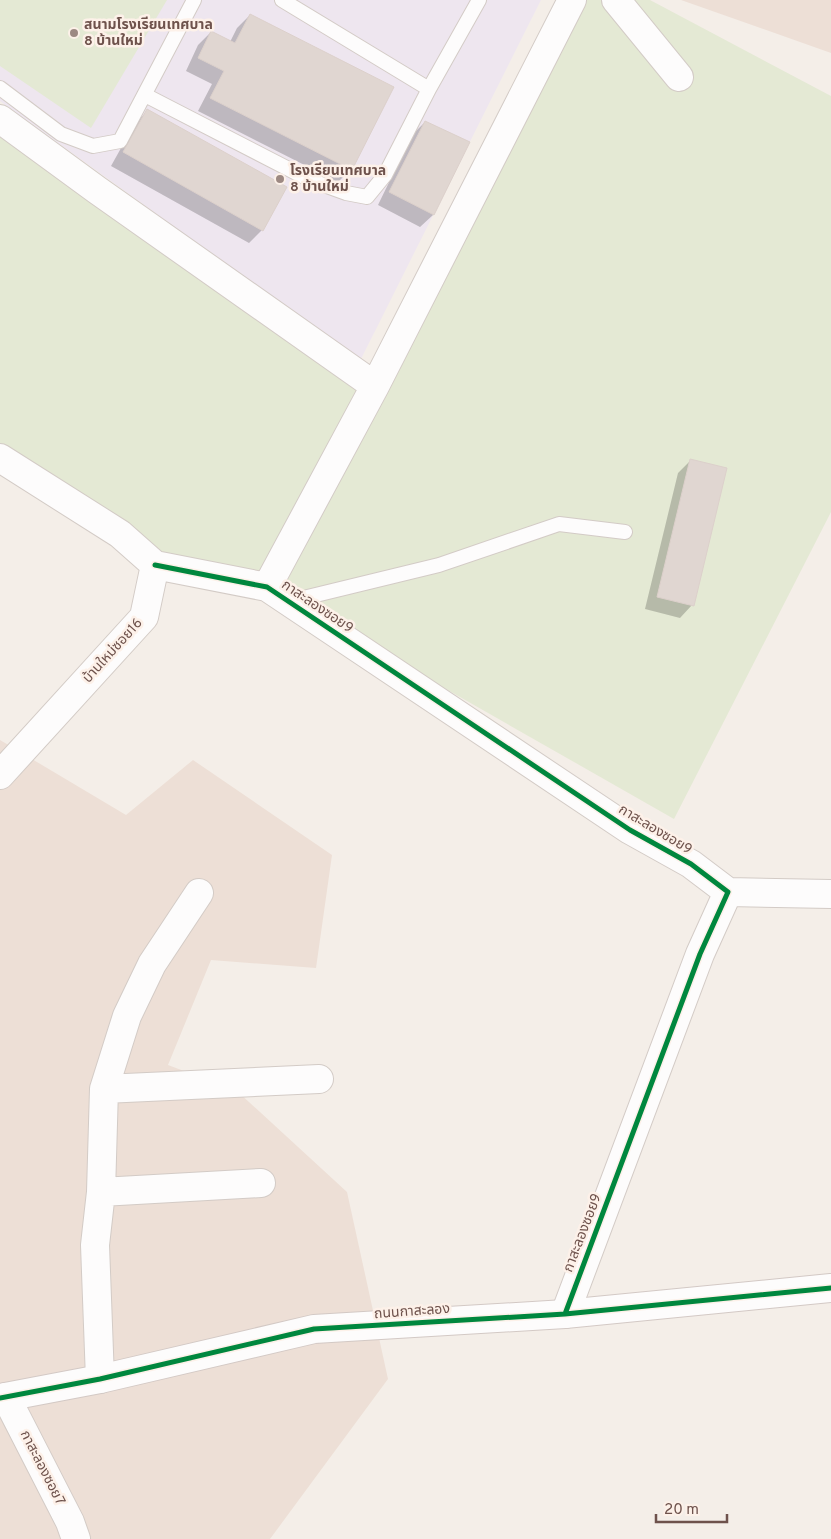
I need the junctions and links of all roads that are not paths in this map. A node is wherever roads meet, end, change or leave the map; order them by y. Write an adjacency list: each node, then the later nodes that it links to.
1 (194, 0): 9 (lane)
2 (282, 0): 8 (lane)
3 (479, 0): 8 (lane)
4 (572, 0): 11 (street)
5 (616, 0): 6 (street)
6 (679, 77)
7 (0, 88): 9 (lane)
8 (429, 88): 9 (lane)
9 (145, 95)
10 (0, 119): 11 (street)
11 (375, 386): 15 (street)
12 (0, 458): 14 (street)
13 (625, 532): 16 (lane)
14 (155, 565): 15 (street); 17 (street, บ้านใหม่ซอย16)
15 (267, 587): 16 (street, กาสะลองซอย9)
16 (290, 602): 18 (street, กาสะลองซอย9)
17 (0, 775)
18 (728, 892): 20 (street); 26 (street, กาสะลองซอย9)
19 (200, 893): 22 (street)
20 (831, 894)
21 (319, 1079): 22 (street)
22 (104, 1089): 24 (street)
23 (261, 1183): 24 (street)
24 (101, 1192): 27 (street)
25 (831, 1288): 26 (street, ถนนกาสะลอง)
26 (565, 1314): 27 (street, ถนนกาสะลอง)
27 (100, 1380): 28 (street, ถนนกาสะลอง)
28 (3, 1398): 29 (street, กาสะลองซอย7)
29 (76, 1539)

